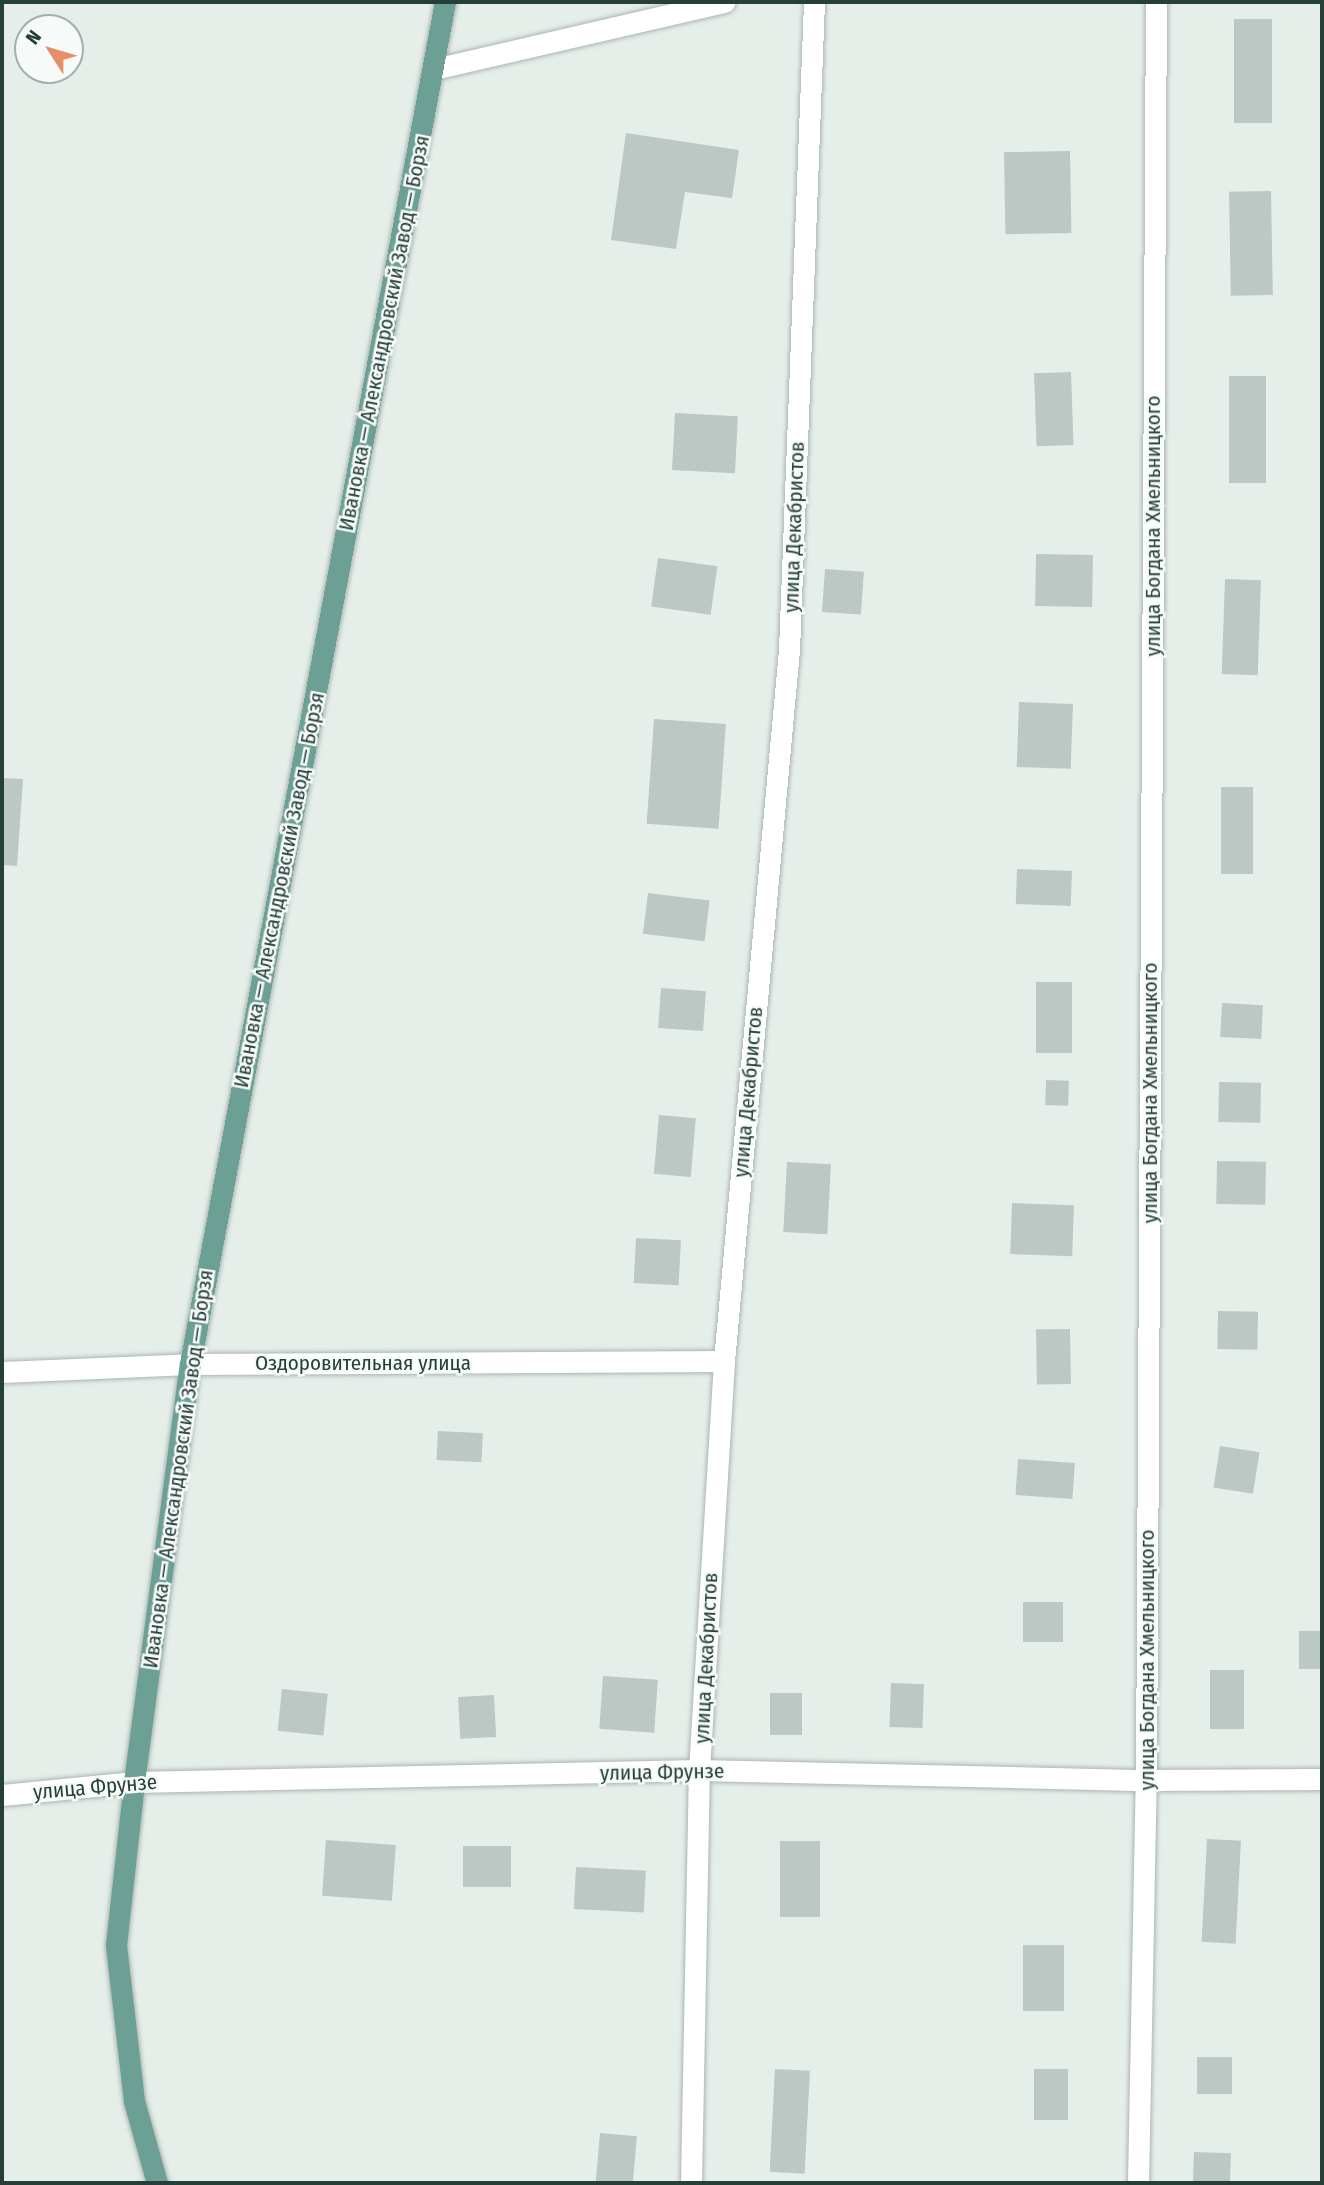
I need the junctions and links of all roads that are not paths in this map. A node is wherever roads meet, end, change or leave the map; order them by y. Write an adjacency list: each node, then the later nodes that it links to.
1 (445, 2): 5 (main road, Ивановка — Александровский Завод — Борзя)
2 (724, 2): 5 (street)
3 (814, 2): 6 (street, улица Декабристов)
4 (1156, 2): 11 (street, улица Богдана Хмельницкого)
5 (434, 68): 7 (main road, Ивановка — Александровский Завод — Борзя)
6 (724, 1361): 7 (street, Оздоровительная улица); 9 (street, улица Декабристов)
7 (190, 1364): 8 (street, Оздоровительная улица); 12 (main road, Ивановка — Александровский Завод — Борзя)
8 (2, 1372)
9 (699, 1770): 11 (street, улица Фрунзе); 12 (street, улица Фрунзе); 15 (street, улица Декабристов)
10 (1322, 1779): 11 (street, улица Фрунзе)
11 (1146, 1780): 16 (street, улица Богдана Хмельницкого)
12 (134, 1782): 13 (street, улица Фрунзе); 14 (main road, Ивановка — Александровский Завод — Борзя)
13 (2, 1796)
14 (157, 2183)
15 (691, 2183)
16 (1138, 2183)

